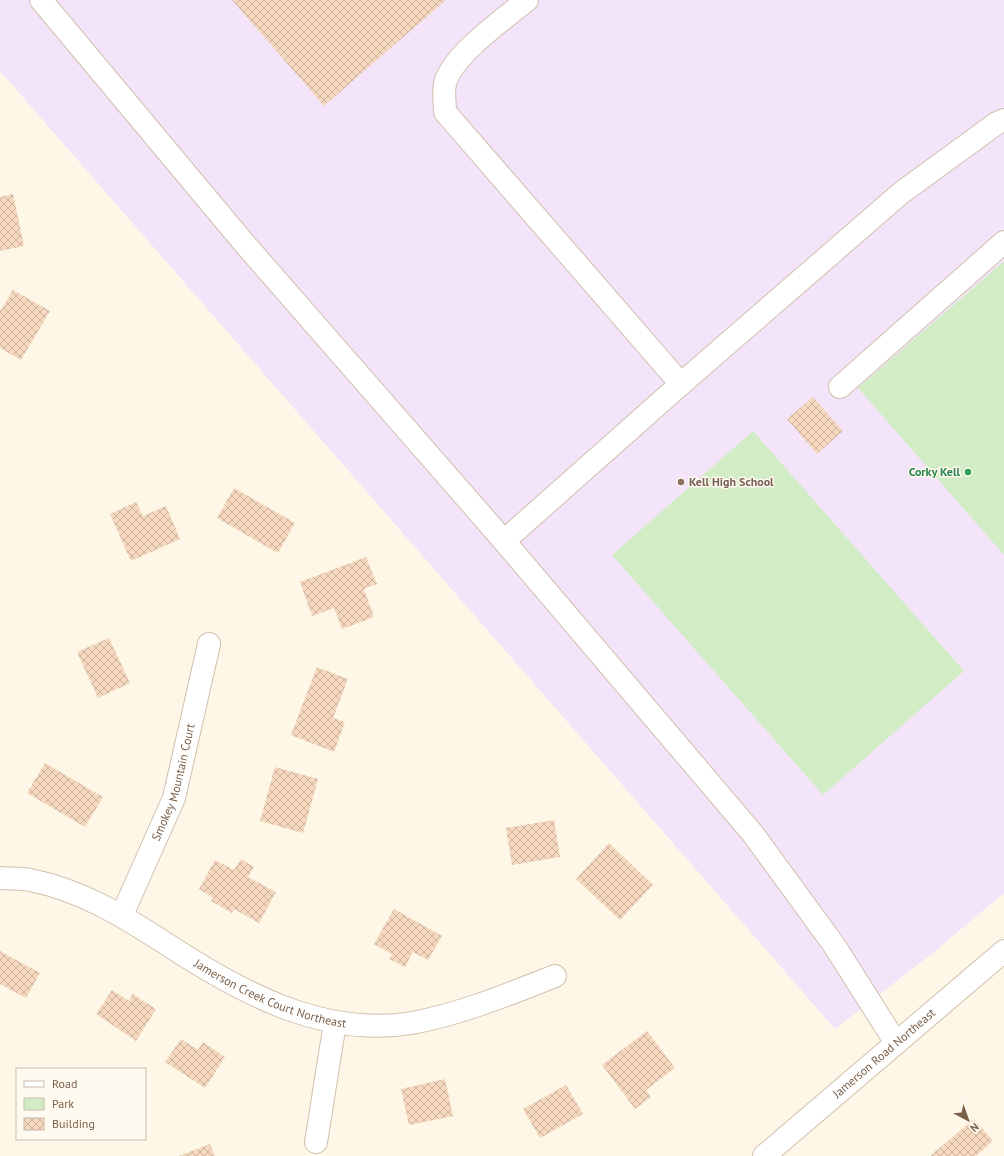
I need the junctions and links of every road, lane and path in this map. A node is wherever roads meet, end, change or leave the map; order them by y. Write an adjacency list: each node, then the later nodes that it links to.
1 (41, 0): 7 (street)
2 (527, 0): 5 (street)
3 (1004, 120): 5 (street)
4 (1004, 242): 6 (street)
5 (681, 384): 7 (street)
6 (840, 387)
7 (504, 542): 14 (street)
8 (209, 644): 10 (street, Smokey Mountain Court)
9 (0, 878): 10 (street, Jamerson Creek Court Northeast)
10 (122, 915): 13 (street, Jamerson Creek Court Northeast)
11 (1004, 952): 14 (street, Jamerson Road Northeast)
12 (555, 976): 13 (street, Jamerson Creek Court Northeast)
13 (335, 1023): 15 (street)
14 (896, 1043): 16 (street, Jamerson Road Northeast)
15 (316, 1142)
16 (764, 1156)

